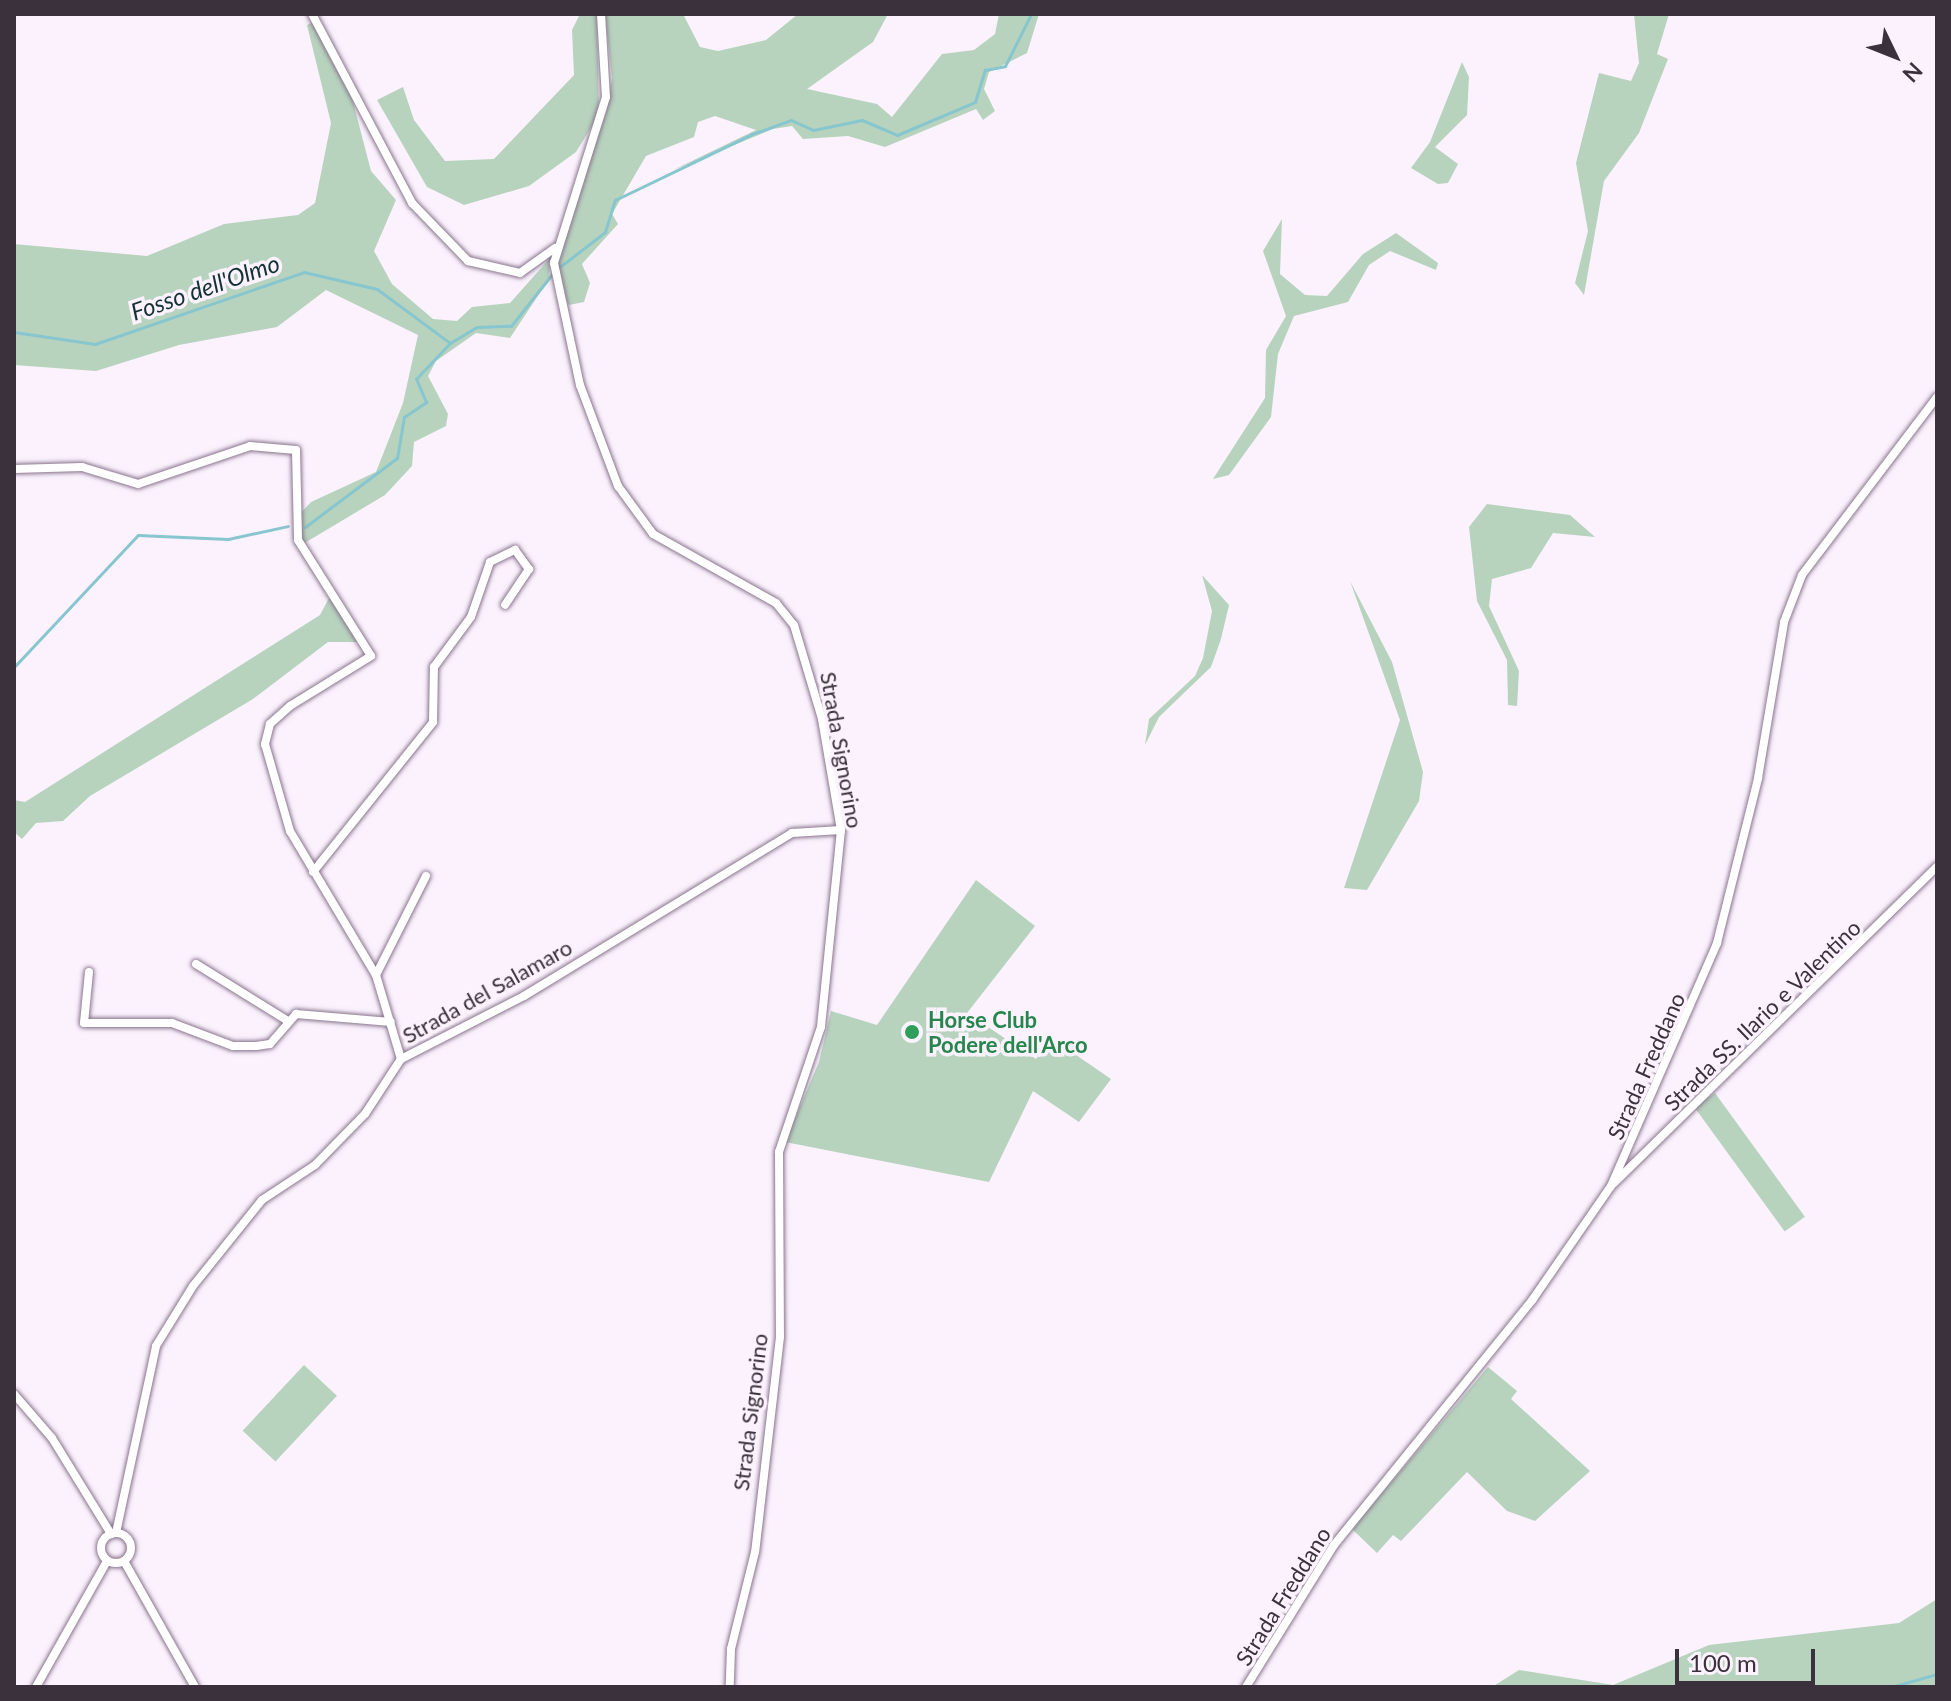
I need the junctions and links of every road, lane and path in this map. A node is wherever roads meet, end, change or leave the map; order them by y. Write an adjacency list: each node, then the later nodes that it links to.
1 (312, 14): 3 (street)
2 (601, 14): 3 (street, Strada Signorino)
3 (555, 248): 7 (street, Strada Signorino)
4 (1937, 397): 17 (street, Strada Freddano)
5 (14, 469): 9 (street)
6 (505, 605): 9 (street)
7 (841, 830): 16 (street, Strada del Salamaro); 24 (street, Strada Signorino)
8 (1937, 867): 17 (street, Strada SS. Ilario e Valentino)
9 (313, 872): 13 (street)
10 (426, 876): 13 (street)
11 (196, 964): 14 (street)
12 (89, 972): 14 (street)
13 (376, 975): 15 (street)
14 (288, 1021): 15 (street)
15 (391, 1022): 16 (street)
16 (401, 1059): 19 (street, Strada del Salamaro)
17 (1611, 1186): 25 (street, Strada Freddano)
18 (14, 1394): 19 (street)
19 (113, 1534): 20 (street, Strada del Salamaro); 21 (street)
20 (107, 1561): 21 (street); 22 (street)
21 (124, 1561): 23 (street)
22 (36, 1687)
23 (195, 1687)
24 (730, 1687)
25 (1246, 1687)

